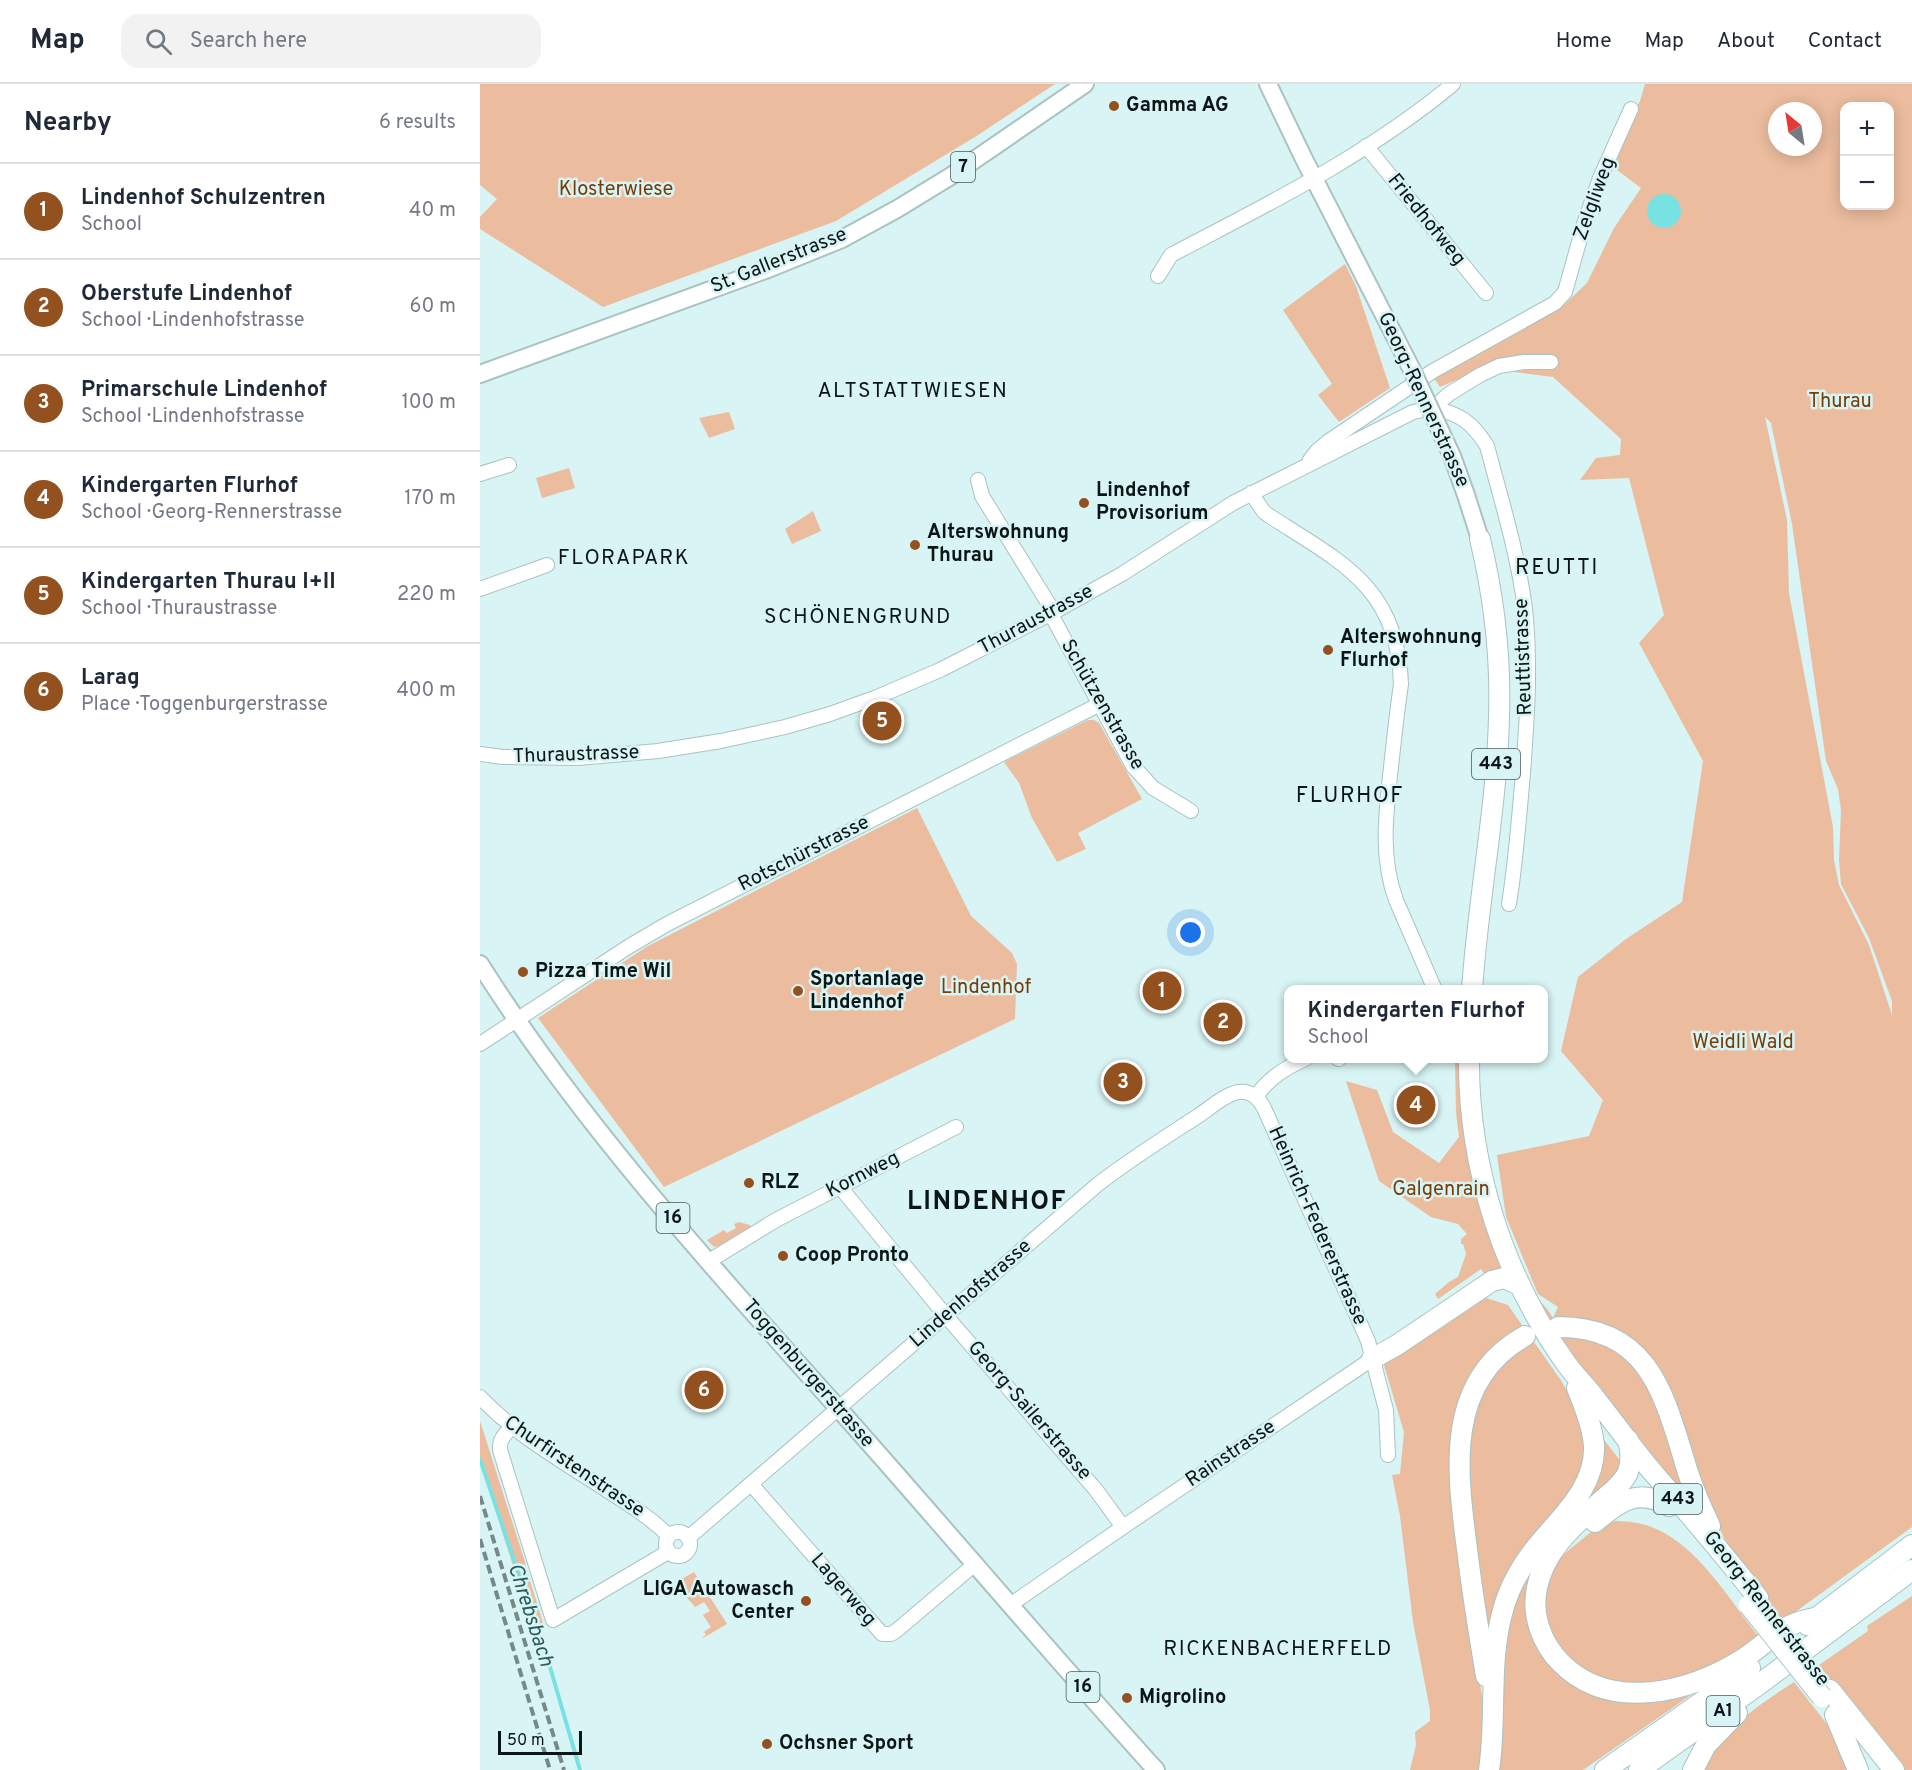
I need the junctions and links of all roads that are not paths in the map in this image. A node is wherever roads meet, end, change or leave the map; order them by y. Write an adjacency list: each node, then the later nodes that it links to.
1 (1085, 84): 10 (main road, St. Gallerstrasse / 7)
2 (1268, 84): 6 (main road, Georg-Rennerstrasse)
3 (1453, 84): 5 (street)
4 (1631, 109): 13 (street, Zelgliweg)
5 (1366, 146): 6 (street); 8 (street, Friedhofweg)
6 (1315, 178): 7 (street); 17 (main road, Georg-Rennerstrasse / 443, bridge)
7 (1158, 276)
8 (1486, 293)
9 (1551, 362): 11 (street, Thuraustrasse)
10 (480, 374)
11 (1433, 408): 13 (street, Thuraustrasse); 24 (street, Reuttistrasse)
12 (508, 465): 14 (street)
13 (1307, 465): 16 (street, Thuraustrasse)
14 (480, 474)
15 (978, 480): 20 (street, Schützenstrasse)
16 (1251, 494): 20 (street, Thuraustrasse); 26 (street)
17 (1480, 539): 27 (highway, Georg-Rennerstrasse / 443)
18 (547, 565): 19 (street)
19 (480, 589)
20 (1052, 613): 21 (street, Schützenstrasse); 22 (street, Thuraustrasse)
21 (1100, 704): 23 (street, Schützenstrasse); 28 (street, Rotschürstrasse)
22 (480, 754)
23 (1191, 812)
24 (1509, 904)
25 (480, 964): 28 (main road, Toggenburgerstrasse / 16)
26 (1433, 985)
27 (1473, 985)
28 (517, 1020): 29 (street, Rotschürstrasse); 35 (main road, Toggenburgerstrasse / 16)
29 (480, 1044)
30 (1299, 1063): 32 (street)
31 (1469, 1063): 36 (highway, Georg-Rennerstrasse / 443)
32 (1256, 1096): 37 (street, Lindenhofstrasse); 40 (street, Heinrich-Federerstrasse)
33 (956, 1127): 34 (street, Kornweg)
34 (840, 1187): 35 (street, Kornweg); 37 (street, Georg-Sailerstrasse)
35 (709, 1261): 44 (main road, Toggenburgerstrasse / 16)
36 (1520, 1285): 40 (highway); 41 (highway, Georg-Rennerstrasse / 443)
37 (946, 1316): 44 (street, Lindenhofstrasse); 51 (street, Georg-Sailerstrasse)
38 (1558, 1327): 57 (highway)
39 (1525, 1336): 66 (highway)
40 (1372, 1359): 47 (street); 51 (street, Rainstrasse)
41 (1568, 1366): 42 (highway, Georg-Rennerstrasse / 443); 46 (highway, Georg-Rennerstrasse / 443)
42 (1577, 1388): 48 (highway, Georg-Rennerstrasse / 443); 66 (highway)
43 (480, 1397): 45 (street, Churfirstenstrasse)
44 (838, 1408): 49 (street, Lindenhofstrasse); 58 (main road, Toggenburgerstrasse / 16)
45 (512, 1427): 52 (street, Churfirstenstrasse); 56 (street)
46 (1628, 1440): 48 (highway); 57 (highway, Georg-Rennerstrasse / 443)
47 (1388, 1455)
48 (1630, 1463): 50 (highway, Georg-Rennerstrasse / 443); 55 (highway)
49 (751, 1484): 53 (street, Lindenhofstrasse); 58 (street, Lagerweg)
50 (1669, 1506): 55 (highway); 60 (highway, Georg-Rennerstrasse / 443)
51 (1123, 1527): 61 (street, Rainstrasse)
52 (669, 1536): 53 (street); 56 (street)
53 (688, 1538): 56 (street)
54 (1912, 1545): 62 (highway, A1)
55 (1555, 1548): 62 (highway)
56 (668, 1552)
57 (1726, 1558): 60 (highway, Georg-Rennerstrasse / 443)
58 (975, 1564): 61 (main road, Toggenburgerstrasse / 16)
59 (1912, 1570): 63 (highway, A1)
60 (1753, 1602): 64 (highway, Georg-Rennerstrasse / 443, bridge)
61 (1010, 1605): 67 (main road, Toggenburgerstrasse / 16)
62 (1818, 1617): 69 (highway, A1)
63 (1806, 1650): 70 (highway, A1); 71 (highway)
64 (1826, 1694): 65 (highway, Georg-Rennerstrasse / 443); 74 (highway, Georg-Rennerstrasse / 443)
65 (1835, 1714): 72 (highway); 73 (highway, Georg-Rennerstrasse / 443)
66 (1493, 1720): 68 (highway)
67 (1156, 1770)
68 (1489, 1770)
69 (1605, 1770)
70 (1639, 1770)
71 (1693, 1770)
72 (1858, 1770)
73 (1878, 1770)
74 (1894, 1770)

